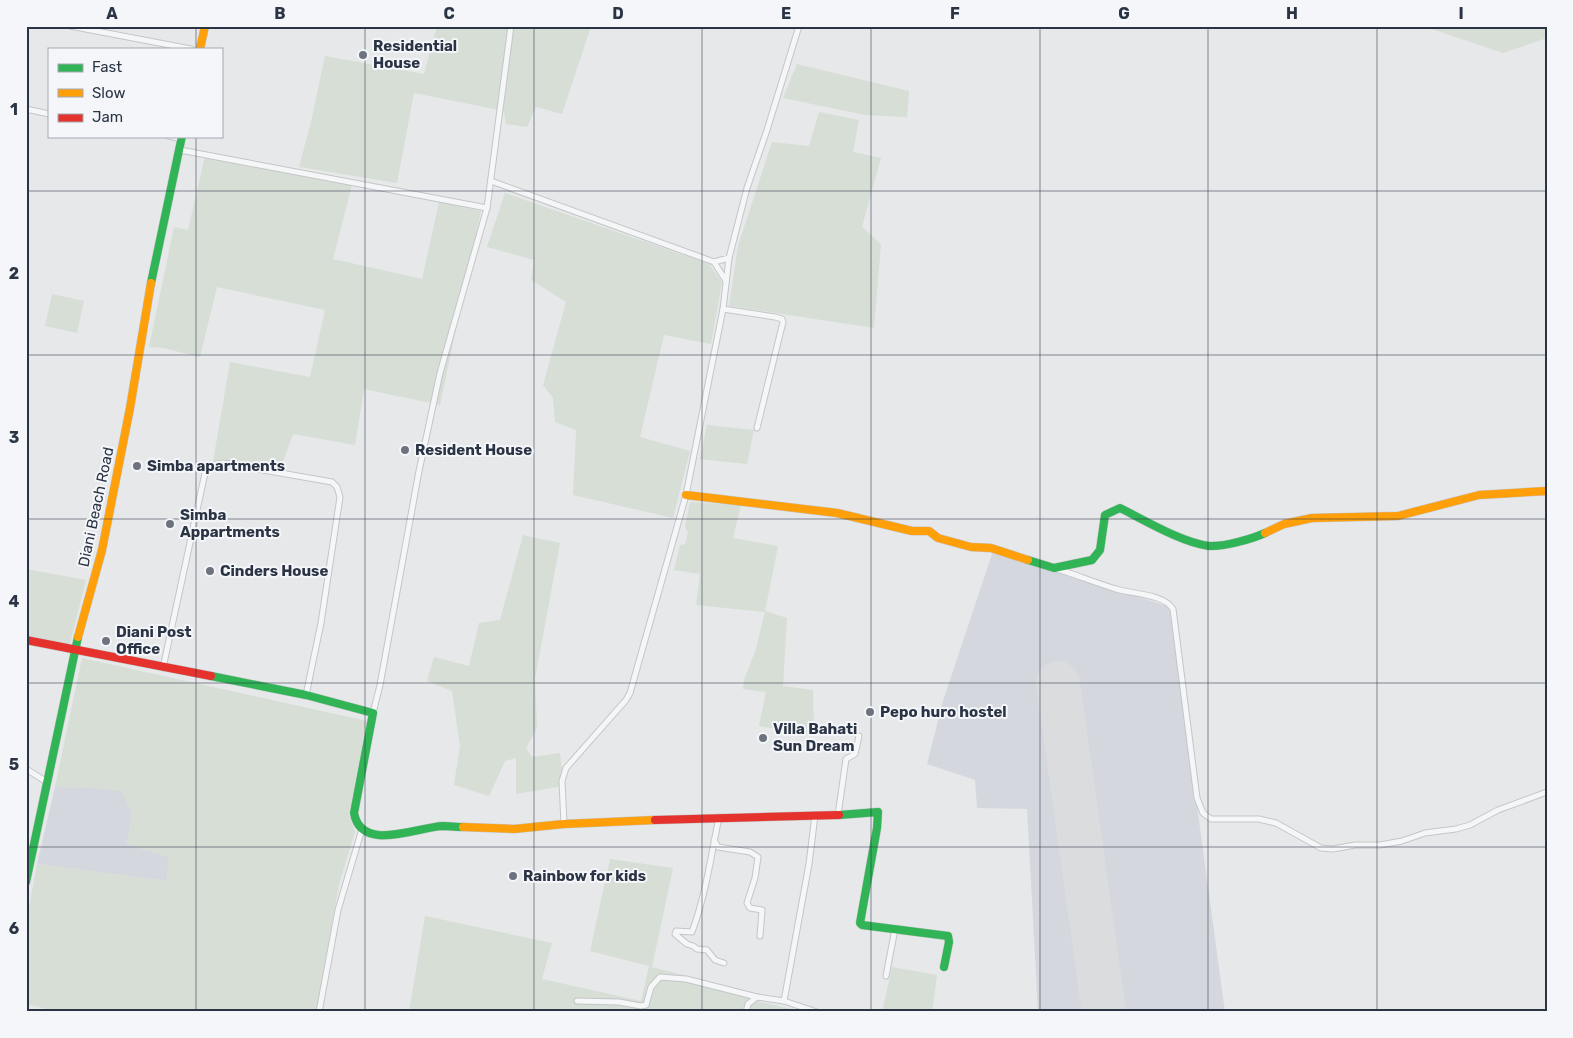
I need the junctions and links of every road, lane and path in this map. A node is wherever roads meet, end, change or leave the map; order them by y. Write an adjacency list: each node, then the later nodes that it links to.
1 (70, 26): 5 (street)
2 (205, 26): 6 (street)
3 (511, 26): 11 (street)
4 (799, 26): 13 (street)
5 (186, 48)
6 (200, 48)
7 (26, 109): 8 (street)
8 (48, 114)
9 (182, 138): 10 (street, Diani Beach Road)
10 (180, 150): 12 (street); 22 (street, Diani Beach Road)
11 (492, 181): 12 (street); 14 (street)
12 (488, 208): 25 (street)
13 (729, 258): 14 (street); 15 (street)
14 (714, 262): 15 (street)
15 (726, 281): 16 (street)
16 (724, 310): 17 (street); 19 (street)
17 (757, 428)
18 (1547, 491): 20 (street)
19 (686, 495): 20 (street); 33 (street)
20 (1054, 568): 29 (street)
21 (26, 640): 22 (street)
22 (74, 649): 23 (street); 28 (street, Diani Beach Road)
23 (163, 668): 24 (street); 24 (street)
24 (306, 695): 25 (street)
25 (374, 713): 34 (street)
26 (859, 736): 30 (street)
27 (26, 769): 28 (street)
28 (47, 782): 36 (street, Diani Beach Road)
29 (1547, 792)
30 (838, 814): 31 (street); 37 (street)
31 (815, 815): 32 (street); 44 (street)
32 (719, 817): 33 (street); 35 (street)
33 (564, 824): 34 (street)
34 (362, 829): 45 (street)
35 (714, 839): 38 (street); 39 (street)
36 (26, 882)
37 (895, 929): 40 (street); 41 (street)
38 (760, 936)
39 (724, 963)
40 (944, 967)
41 (886, 976)
42 (757, 997): 43 (street); 44 (street); 46 (street)
43 (577, 1001)
44 (784, 1001): 47 (street)
45 (319, 1012)
46 (746, 1012)
47 (817, 1012)

